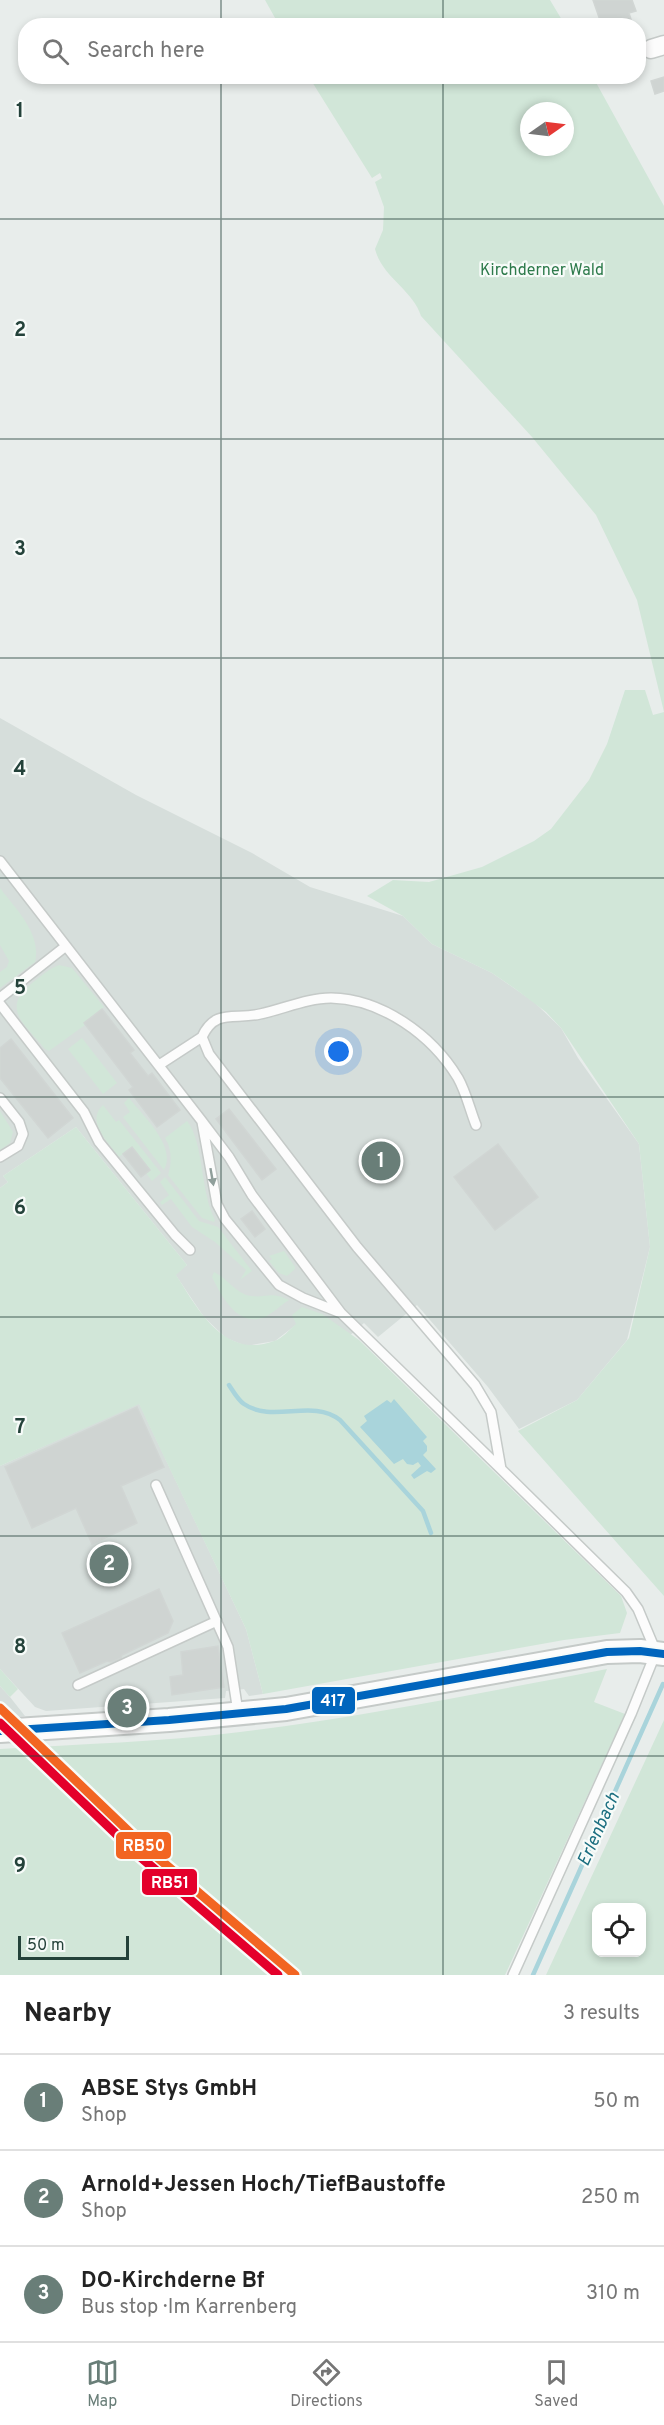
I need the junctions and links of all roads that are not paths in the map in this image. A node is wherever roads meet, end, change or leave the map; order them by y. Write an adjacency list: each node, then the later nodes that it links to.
1 (0, 861): 2 (lane)
2 (66, 946): 3 (lane); 6 (lane)
3 (0, 998)
4 (0, 1004): 11 (lane)
5 (202, 1037): 6 (lane); 9 (lane); 13 (lane)
6 (159, 1065): 8 (lane)
7 (0, 1098): 10 (lane)
8 (201, 1120): 12 (lane); 12 (lane, one-way to 12)
9 (476, 1125)
10 (0, 1157)
11 (190, 1250)
12 (342, 1313): 13 (lane)
13 (501, 1469): 16 (lane)
14 (156, 1485): 15 (lane)
15 (217, 1621): 17 (lane); 18 (lane)
16 (660, 1653): 18 (street); 20 (lane)
17 (78, 1685)
18 (239, 1714): 19 (street)
19 (0, 1731)
20 (513, 1975)

